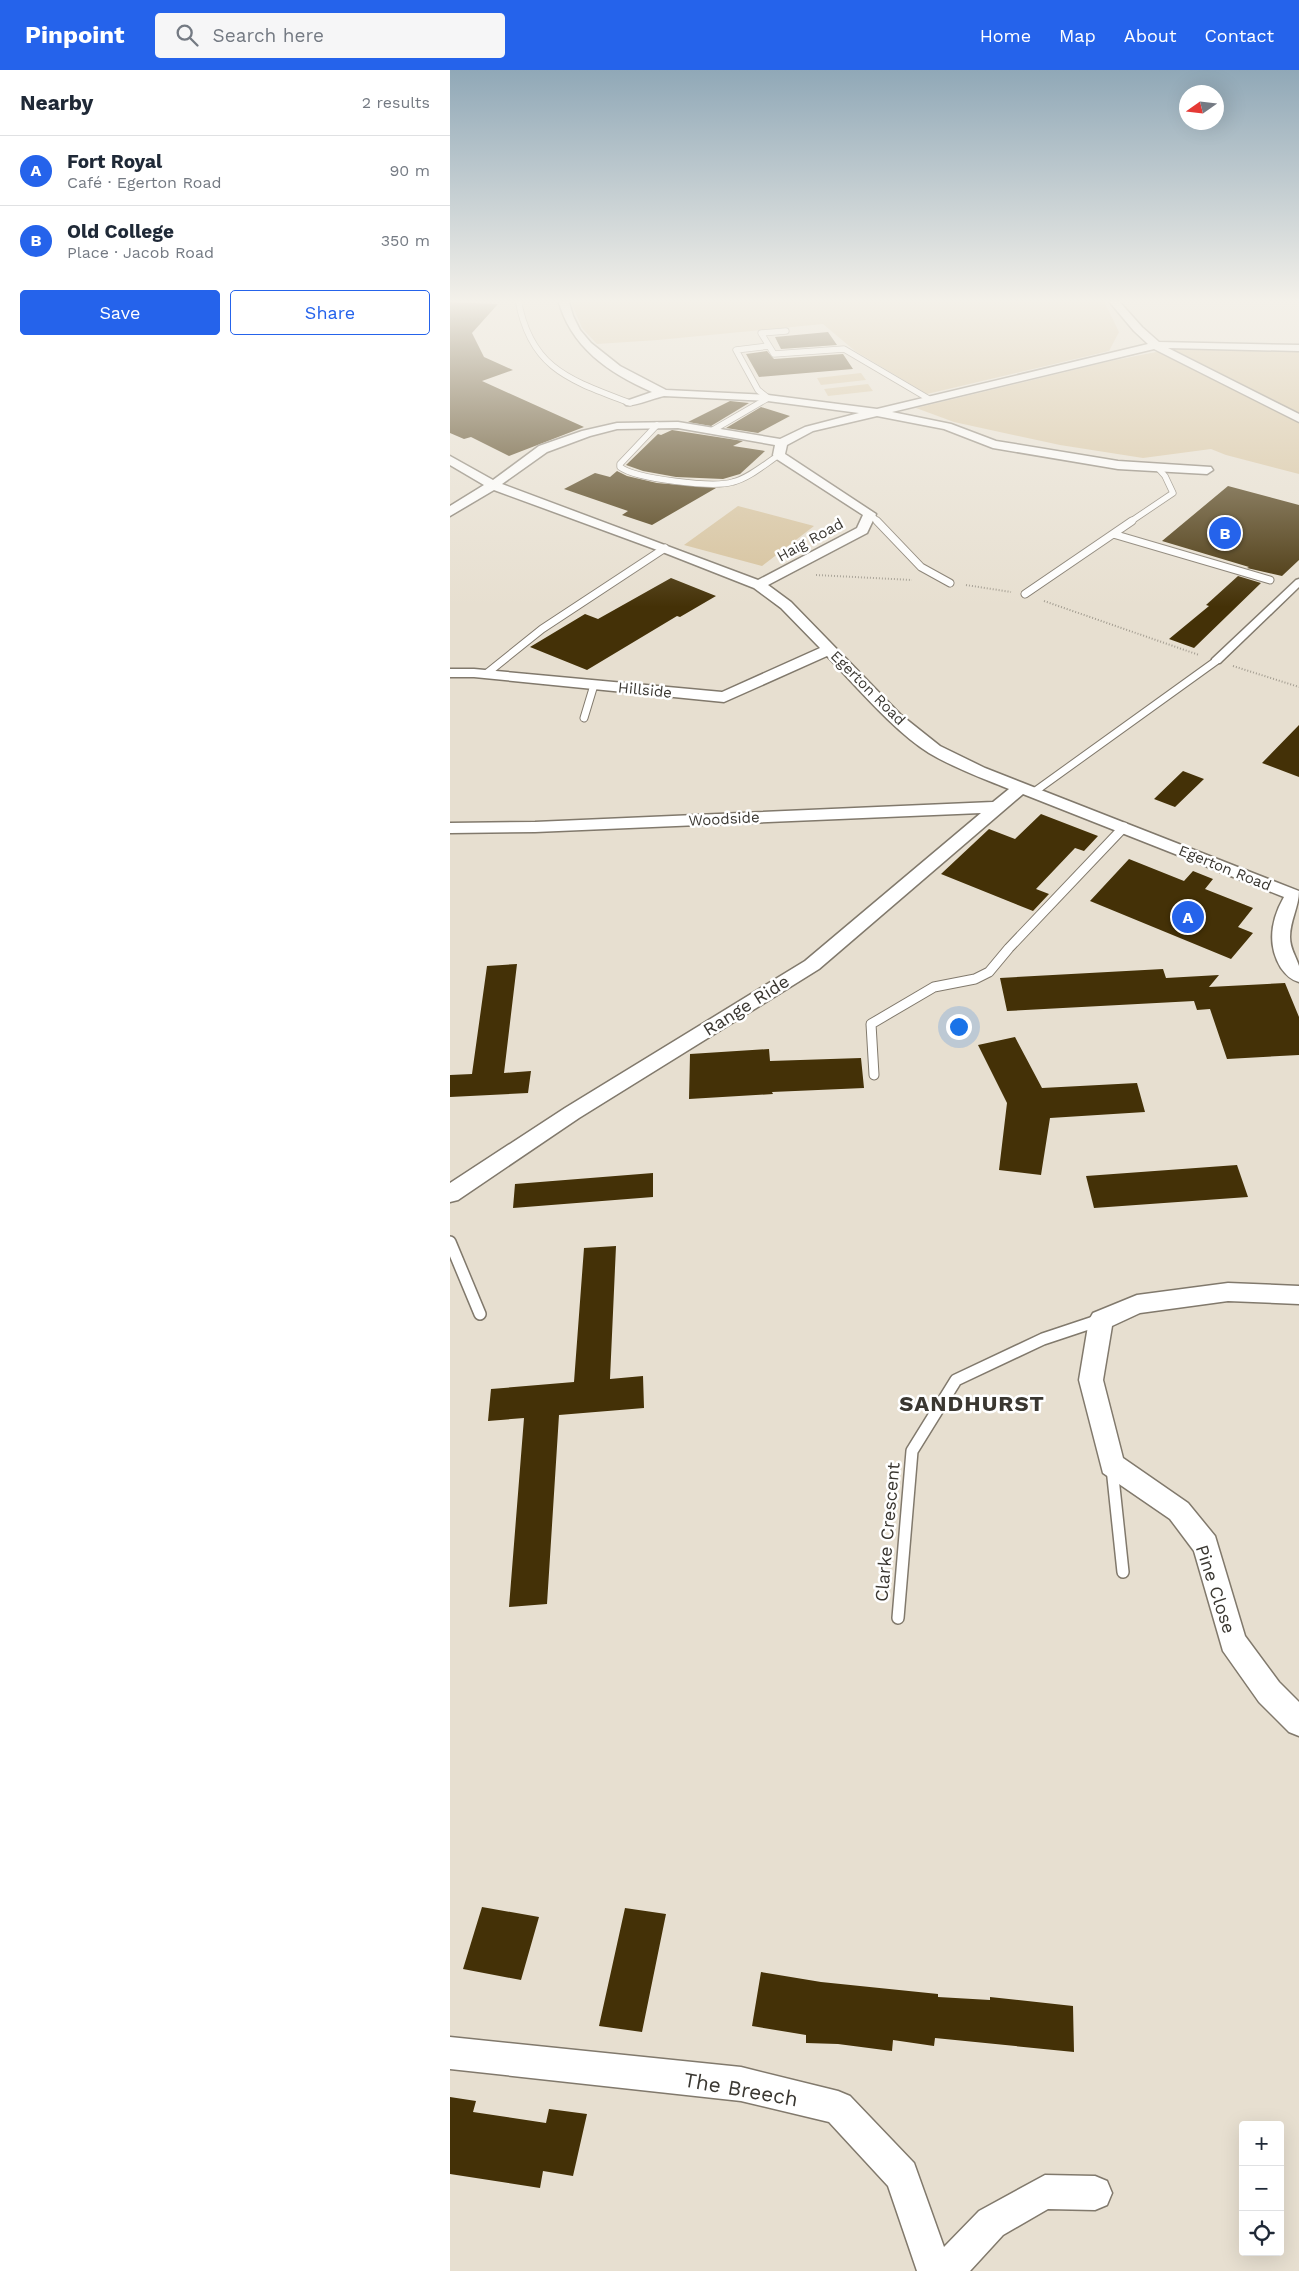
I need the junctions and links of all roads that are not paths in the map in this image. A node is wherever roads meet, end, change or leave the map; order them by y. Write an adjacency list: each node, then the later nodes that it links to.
1 (627, 402): 7 (lane)
2 (633, 402): 7 (street)
3 (762, 402): 11 (lane)
4 (797, 402): 8 (street)
5 (917, 402): 8 (street)
6 (1265, 402): 10 (street)
7 (630, 403): 9 (street)
8 (876, 412): 12 (street); 14 (street)
9 (654, 416): 11 (street); 12 (lane); 16 (street)
10 (1299, 419)
11 (713, 430): 12 (street)
12 (780, 449): 18 (street, Haig Road)
13 (450, 460): 16 (street, Egerton Road)
14 (1157, 468): 15 (street); 19 (lane)
15 (1207, 470)
16 (494, 485): 17 (street); 20 (street, Egerton Road)
17 (450, 512)
18 (870, 514): 22 (lane); 24 (street, Haig Road)
19 (1113, 534): 21 (lane); 25 (lane)
20 (665, 548): 24 (street, Egerton Road); 29 (lane)
21 (1270, 580)
22 (950, 582)
23 (1299, 582): 27 (street)
24 (759, 585): 26 (street, Egerton Road)
25 (1025, 594)
26 (830, 649): 30 (street, Hillside); 32 (street, Egerton Road)
27 (1216, 660): 32 (lane)
28 (450, 673): 29 (street, Hillside)
29 (486, 674): 30 (street, Hillside)
30 (594, 685): 31 (lane)
31 (584, 718)
32 (1028, 789): 33 (street, Range Ride); 34 (street, Egerton Road)
33 (997, 807): 35 (street, Woodside); 39 (street, Range Ride)
34 (1124, 827): 36 (street, Egerton Road); 38 (lane)
35 (450, 828)
36 (1297, 895): 37 (street)
37 (1299, 976)
38 (874, 1075)
39 (450, 1194)
40 (450, 1242): 42 (lane)
41 (1299, 1295): 43 (street)
42 (480, 1314)
43 (1101, 1320): 44 (street); 46 (lane, Clarke Crescent)
44 (1112, 1465): 45 (lane); 47 (street, Pine Close)
45 (1123, 1572)
46 (898, 1618)
47 (1299, 1722)
48 (450, 2054): 50 (street, The Breech)
49 (1095, 2193): 51 (street)
50 (935, 2271)
51 (946, 2271)

